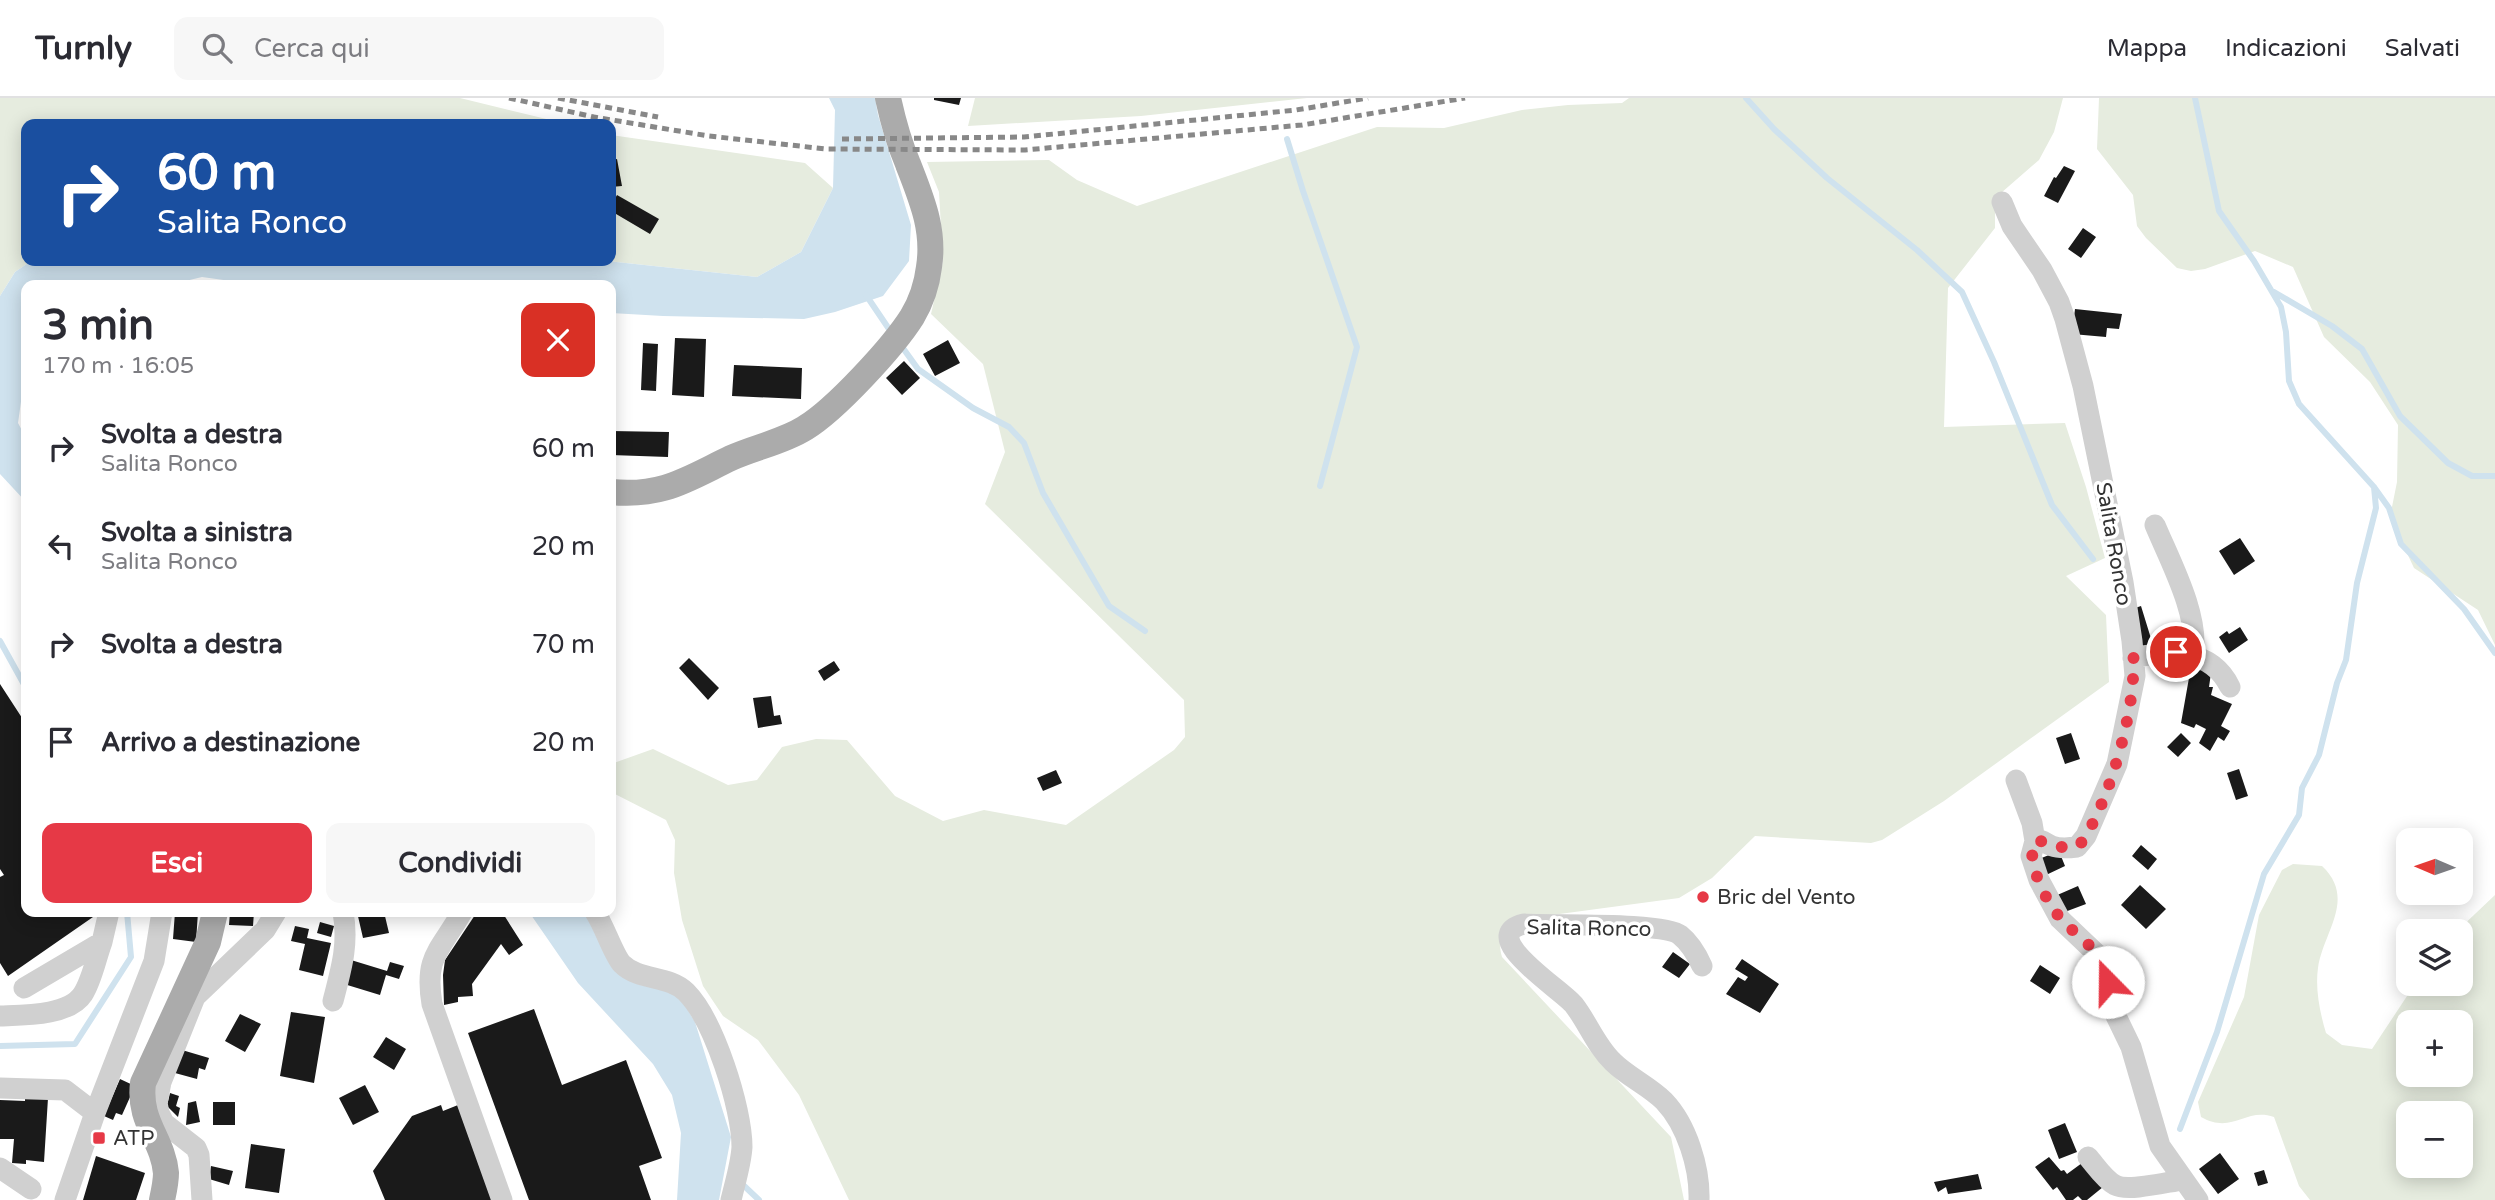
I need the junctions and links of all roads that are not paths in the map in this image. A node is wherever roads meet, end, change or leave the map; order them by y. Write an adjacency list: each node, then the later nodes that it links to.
1 (888, 98): 3 (main road)
2 (2002, 202): 6 (street, Salita Ronco)
3 (616, 492)
4 (2155, 525): 5 (street)
5 (2193, 655): 6 (street); 7 (street)
6 (2133, 658): 9 (street, Salita Ronco)
7 (2230, 687)
8 (2016, 780): 9 (street)
9 (2035, 841): 27 (street)
10 (108, 917): 17 (street)
11 (161, 917): 24 (street)
12 (214, 917): 20 (main road)
13 (273, 917): 20 (street)
14 (344, 917): 21 (street)
15 (459, 917): 32 (street)
16 (599, 917): 33 (street)
17 (102, 942): 19 (street); 22 (street)
18 (1702, 966): 34 (street, Salita Ronco)
19 (24, 988)
20 (190, 995): 30 (main road); 31 (street)
21 (333, 1001)
22 (0, 1016)
23 (0, 1088): 24 (street)
24 (95, 1113): 29 (street)
25 (2088, 1157): 27 (street)
26 (0, 1168): 28 (street)
27 (2182, 1180): 35 (street)
28 (31, 1189)
29 (65, 1200)
30 (162, 1200)
31 (202, 1200)
32 (502, 1200)
33 (731, 1200)
34 (1699, 1200)
35 (2198, 1200)

